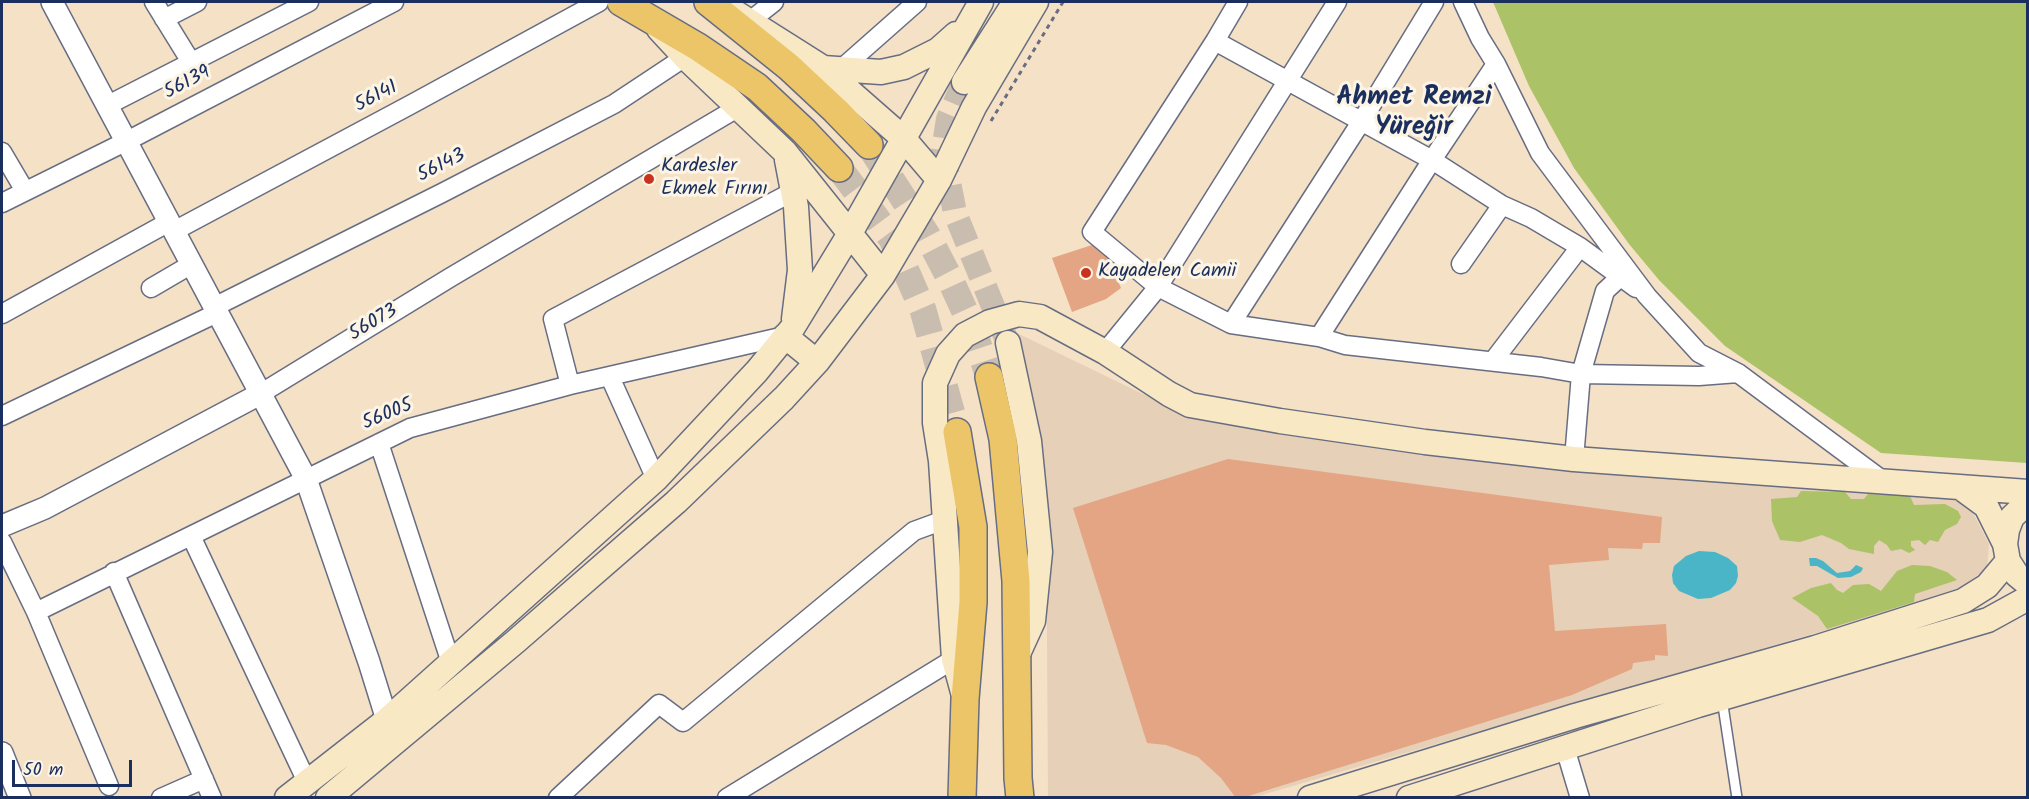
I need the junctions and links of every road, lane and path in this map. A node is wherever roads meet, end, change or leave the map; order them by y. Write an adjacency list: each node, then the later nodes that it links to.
1 (52, 2): 31 (street)
2 (154, 2): 20 (street)
3 (197, 2): 20 (street)
4 (309, 2): 26 (street)
5 (394, 2): 36 (street, 56139)
6 (599, 2): 47 (street, 56141)
7 (621, 2): 21 (main road)
8 (708, 2): 37 (main road)
9 (715, 2): 22 (main road)
10 (774, 2): 22 (street)
11 (916, 2): 28 (street)
12 (981, 2): 23 (main road)
13 (1015, 2): 30 (main road)
14 (1036, 2): 42 (main road)
15 (1064, 2): 34 (path)
16 (1238, 2): 24 (street)
17 (1337, 2): 29 (street)
18 (1434, 2): 33 (street)
19 (1463, 2): 27 (street)
20 (164, 19): 26 (street)
21 (650, 20): 25 (main road); 41 (main road)
22 (750, 21): 28 (main road)
23 (966, 24): 28 (main road); 35 (main road)
24 (1215, 41): 29 (street); 54 (street)
25 (685, 57): 32 (main road); 57 (street, 56143)
26 (191, 62): 31 (street)
27 (1496, 64): 40 (street); 56 (street)
28 (831, 69): 35 (main road)
29 (1287, 80): 33 (street); 54 (street)
30 (964, 82)
31 (108, 105): 36 (street)
32 (739, 107): 39 (main road); 71 (street, 56073)
33 (1361, 122): 40 (street); 59 (street)
34 (988, 127)
35 (904, 138): 42 (main road); 48 (main road)
36 (127, 141): 43 (street, 56139); 47 (street)
37 (869, 145)
38 (2, 152): 43 (street)
39 (785, 152): 44 (main road); 48 (main road)
40 (1432, 160): 46 (street); 61 (street)
41 (839, 168)
42 (939, 180): 52 (main road)
43 (25, 191): 45 (street, 56139)
44 (794, 191): 60 (main road); 70 (street)
45 (2, 203)
46 (1502, 205): 49 (street); 51 (street)
47 (172, 226): 50 (street); 58 (street, 56141)
48 (849, 235): 52 (main road); 60 (main road)
49 (1580, 247): 53 (street); 65 (street)
50 (192, 264): 55 (street); 57 (street)
51 (1461, 264)
52 (883, 275): 64 (main road)
53 (1619, 278): 56 (street); 67 (street)
54 (1158, 287): 59 (street); 63 (street)
55 (151, 288)
56 (1647, 296): 66 (street)
57 (216, 310): 71 (street); 72 (street, 56143)
58 (2, 314)
59 (1231, 324): 61 (street)
60 (789, 332): 64 (main road); 68 (street, 56005); 77 (main road)
61 (1319, 337): 65 (street)
62 (1008, 343): 91 (main road)
63 (1105, 352): 75 (main road); 82 (main road)
64 (817, 362): 106 (main road)
65 (1493, 362): 67 (street)
66 (1738, 373): 67 (street); 78 (street)
67 (1581, 374): 75 (street)
68 (610, 377): 70 (street, 56005); 77 (street)
69 (989, 377): 91 (main road)
70 (570, 386): 74 (street, 56005)
71 (260, 394): 76 (street); 83 (street, 56073)
72 (2, 416)
73 (957, 432): 95 (main road)
74 (379, 443): 76 (street, 56005); 93 (street)
75 (1574, 459): 78 (main road)
76 (306, 479): 84 (street, 56005); 96 (street)
77 (656, 479): 93 (main road)
78 (1882, 480): 79 (main road)
79 (1958, 486): 80 (main road); 86 (main road)
80 (2028, 492)
81 (2028, 502): 86 (main road)
82 (944, 520): 92 (main road); 107 (street)
83 (2, 526)
84 (191, 536): 87 (street, 56005); 100 (street)
85 (2, 542): 90 (street)
86 (2006, 552): 88 (main road); 111 (main road)
87 (114, 572): 90 (street, 56005); 99 (street)
88 (2028, 584)
89 (2028, 598): 94 (main road)
90 (36, 612): 101 (street)
91 (1016, 658): 110 (main road)
92 (954, 659): 95 (main road); 108 (street)
93 (451, 663): 96 (main road)
94 (1722, 698): 97 (main road); 114 (lane)
95 (965, 699): 109 (main road)
96 (387, 720): 100 (main road)
97 (1565, 748): 112 (main road); 113 (street)
98 (2, 753): 102 (street)
99 (204, 779): 103 (street); 104 (street)
100 (307, 782): 105 (main road)
101 (109, 786)
102 (20, 798)
103 (161, 798)
104 (212, 798)
105 (287, 798)
106 (328, 798)
107 (558, 798)
108 (727, 798)
109 (962, 798)
110 (1020, 798)
111 (1310, 798)
112 (1409, 798)
113 (1580, 798)
114 (1737, 798)

